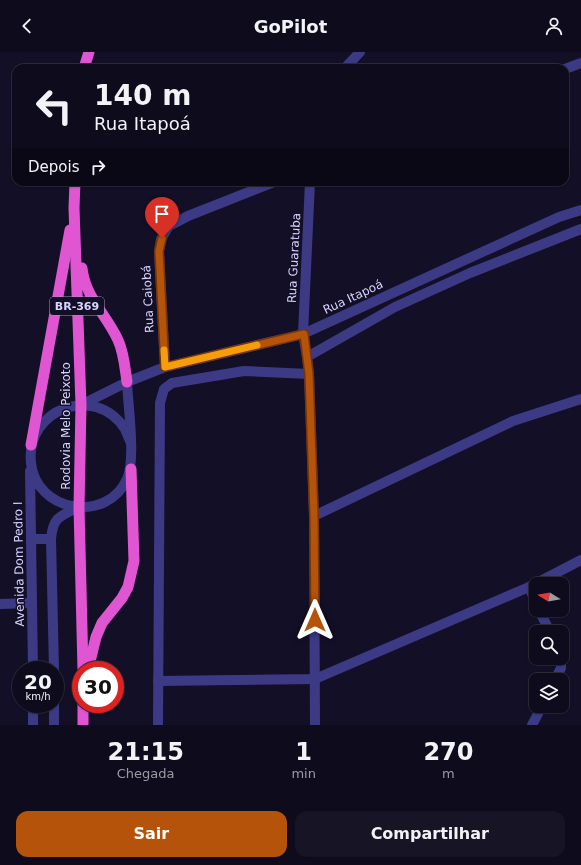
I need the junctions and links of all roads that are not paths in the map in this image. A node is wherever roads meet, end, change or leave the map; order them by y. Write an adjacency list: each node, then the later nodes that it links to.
1 (89, 52): 4 (highway)
2 (360, 52): 5 (street)
3 (581, 63): 6 (street)
4 (85, 64)
5 (349, 64)
6 (569, 68)
7 (75, 186): 10 (highway, Rodovia Melo Peixoto / BR-369)
8 (264, 186): 15 (street, Rua Caiobá)
9 (310, 186): 13 (street, Rua Guaratuba)
10 (74, 208): 17 (highway); 19 (highway, Rodovia Melo Peixoto / BR-369); 21 (highway)
11 (581, 210): 13 (street, Rua Itapoá)
12 (581, 229): 14 (street)
13 (304, 334): 14 (street, Rua Guaratuba); 15 (street, Rua Itapoá)
14 (307, 357): 16 (street, Rua Guaratuba)
15 (165, 367): 17 (street, Rua Itapoá)
16 (309, 374): 25 (street, Rua Guaratuba); 38 (street)
17 (127, 382): 19 (street, Rua Itapoá); 20 (street)
18 (581, 399): 25 (street)
19 (81, 405): 20 (street); 21 (street); 24 (highway, Rodovia Melo Peixoto / BR-369)
20 (131, 443): 23 (street)
21 (31, 444): 22 (street)
22 (30, 457): 24 (street); 26 (street, Avenida Dom Pedro I)
23 (131, 469): 24 (street); 36 (highway)
24 (79, 507): 27 (street); 35 (highway, Rodovia Melo Peixoto / BR-369)
25 (314, 516): 37 (street, Rua Guaratuba)
26 (31, 539): 27 (street); 31 (street, Avenida Dom Pedro I)
27 (51, 539): 34 (street)
28 (581, 560): 29 (street)
29 (548, 577)
30 (529, 587): 37 (street)
31 (32, 603): 32 (street); 33 (street, Avenida Dom Pedro I)
32 (0, 604)
33 (33, 661)
34 (54, 661)
35 (83, 661)
36 (90, 661)
37 (315, 679): 38 (street); 47 (street, Rua Guaratuba)
38 (158, 681): 46 (street)
39 (33, 713): 43 (street)
40 (54, 713): 44 (street)
41 (83, 713): 45 (highway)
42 (538, 713): 48 (street)
43 (32, 725)
44 (54, 725)
45 (83, 725)
46 (158, 725)
47 (315, 725)
48 (532, 725)

